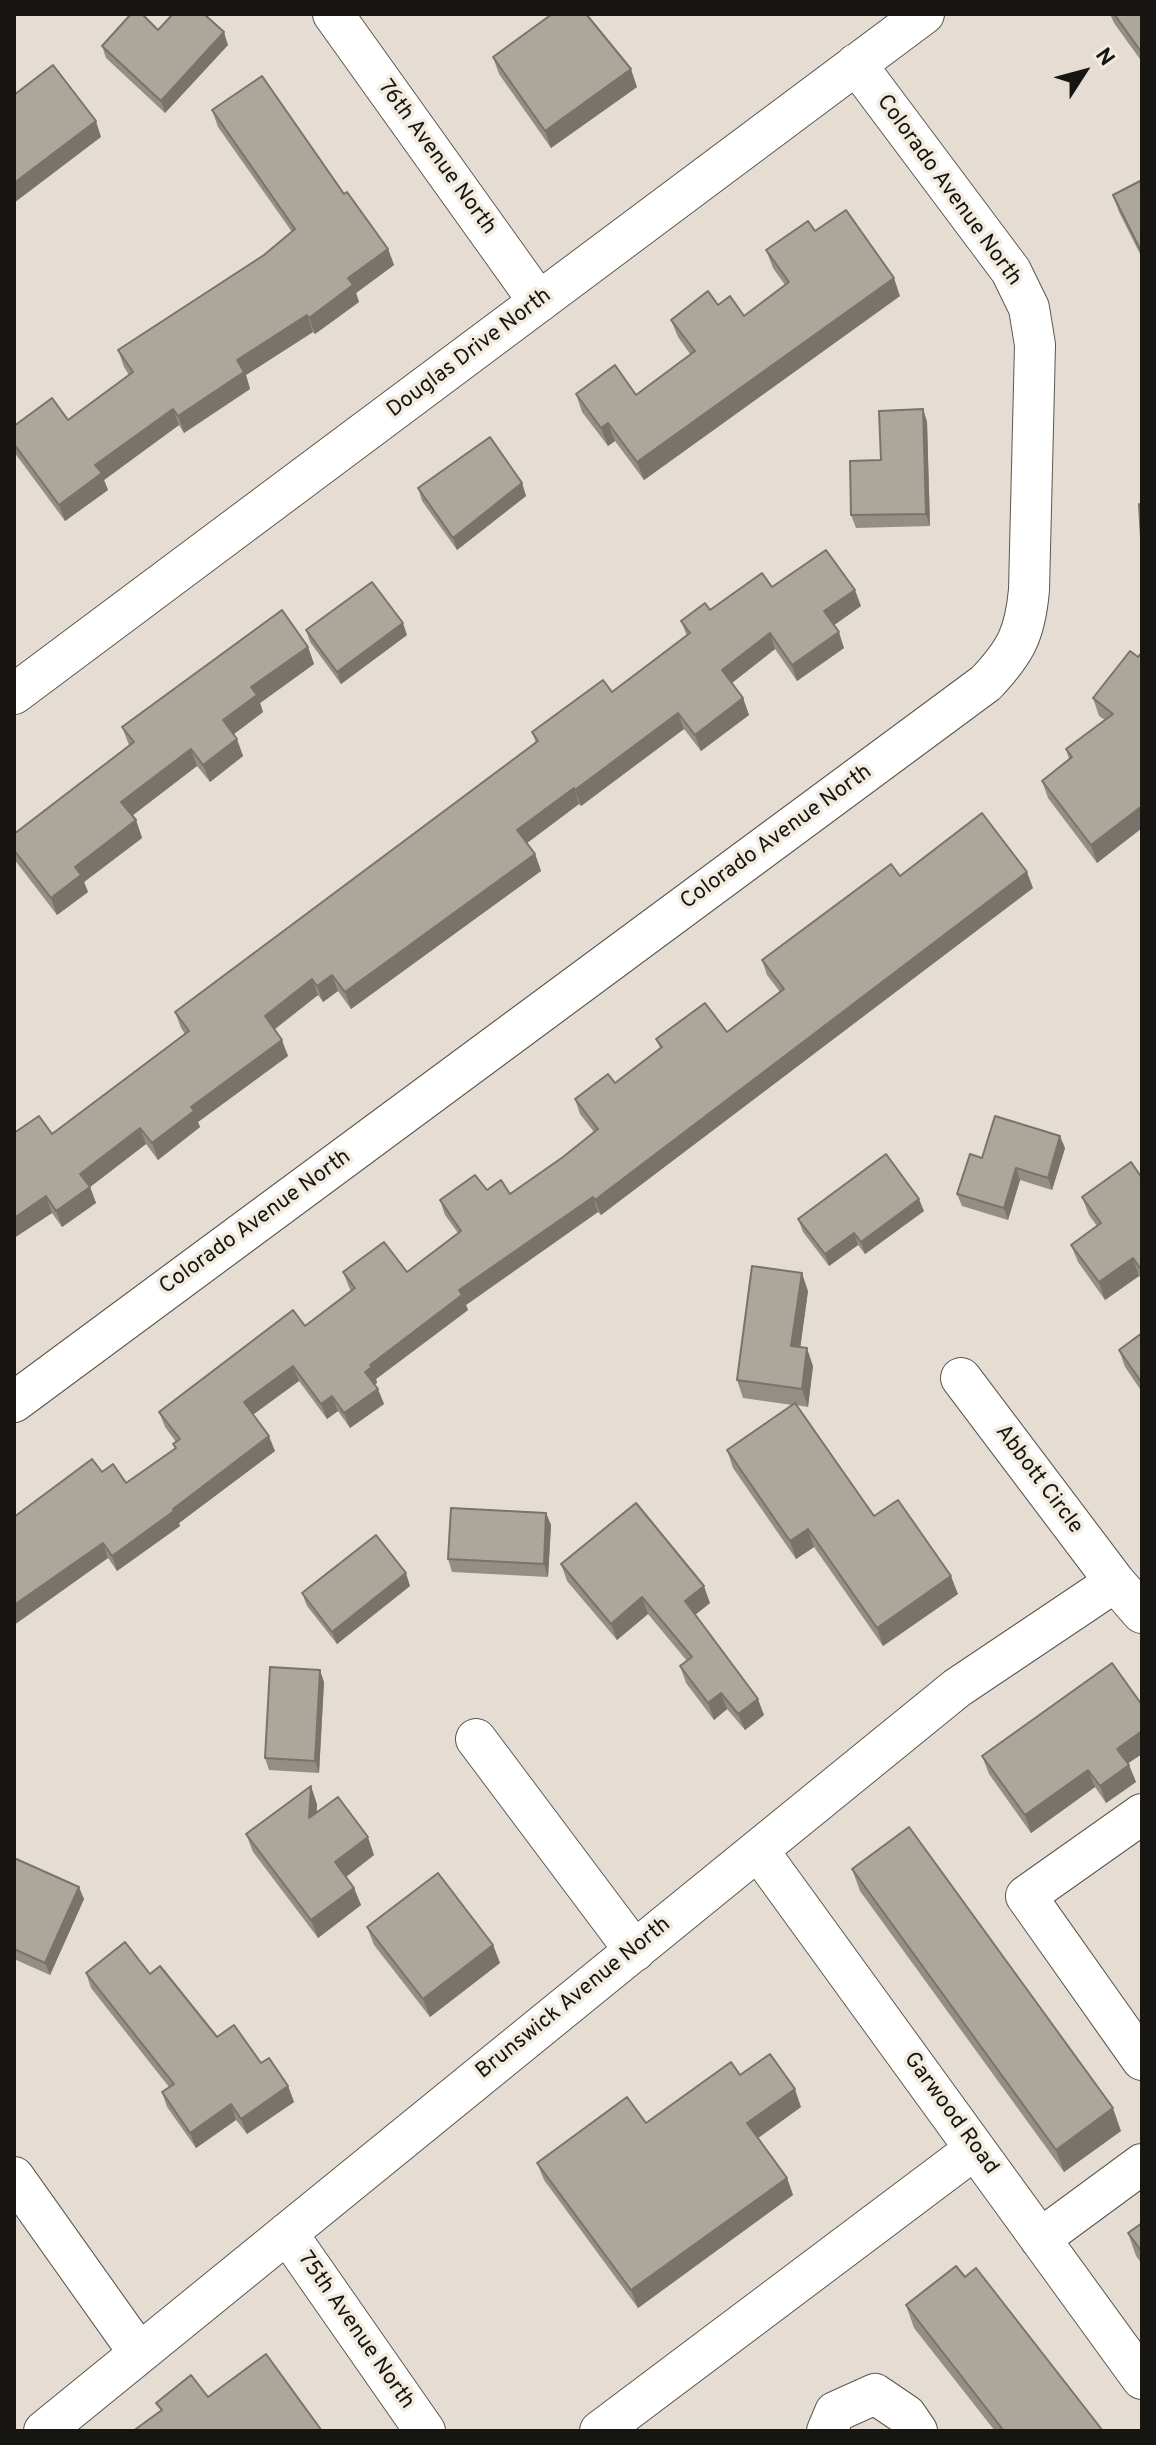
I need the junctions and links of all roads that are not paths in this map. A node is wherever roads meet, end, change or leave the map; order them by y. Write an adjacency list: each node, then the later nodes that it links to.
1 (333, 14): 4 (street, 76th Avenue North)
2 (924, 14): 3 (street, Douglas Drive North)
3 (856, 64): 4 (street, Douglas Drive North); 7 (street, Colorado Avenue North)
4 (539, 302): 5 (street, Douglas Drive North)
5 (14, 694)
6 (961, 1378): 8 (street, Abbott Circle)
7 (14, 1402)
8 (1115, 1582): 9 (street, Abbott Circle); 12 (street, Brunswick Avenue North)
9 (1142, 1613)
10 (476, 1739): 13 (street)
11 (1142, 1814): 14 (street)
12 (758, 1850): 13 (street, Brunswick Avenue North); 15 (street, Garwood Road)
13 (635, 1951): 18 (street, Brunswick Avenue North)
14 (1142, 2060)
15 (975, 2149): 19 (street, Garwood Road); 24 (street)
16 (1142, 2164): 19 (street)
17 (14, 2177): 20 (street)
18 (287, 2233): 20 (street, Brunswick Avenue North); 22 (street, 75th Avenue North)
19 (1040, 2239): 21 (street, Garwood Road)
20 (139, 2353): 23 (street, Brunswick Avenue North)
21 (1142, 2379)
22 (422, 2430)
23 (44, 2431)
24 (600, 2431)
25 (827, 2431): 26 (street)
26 (917, 2431)

